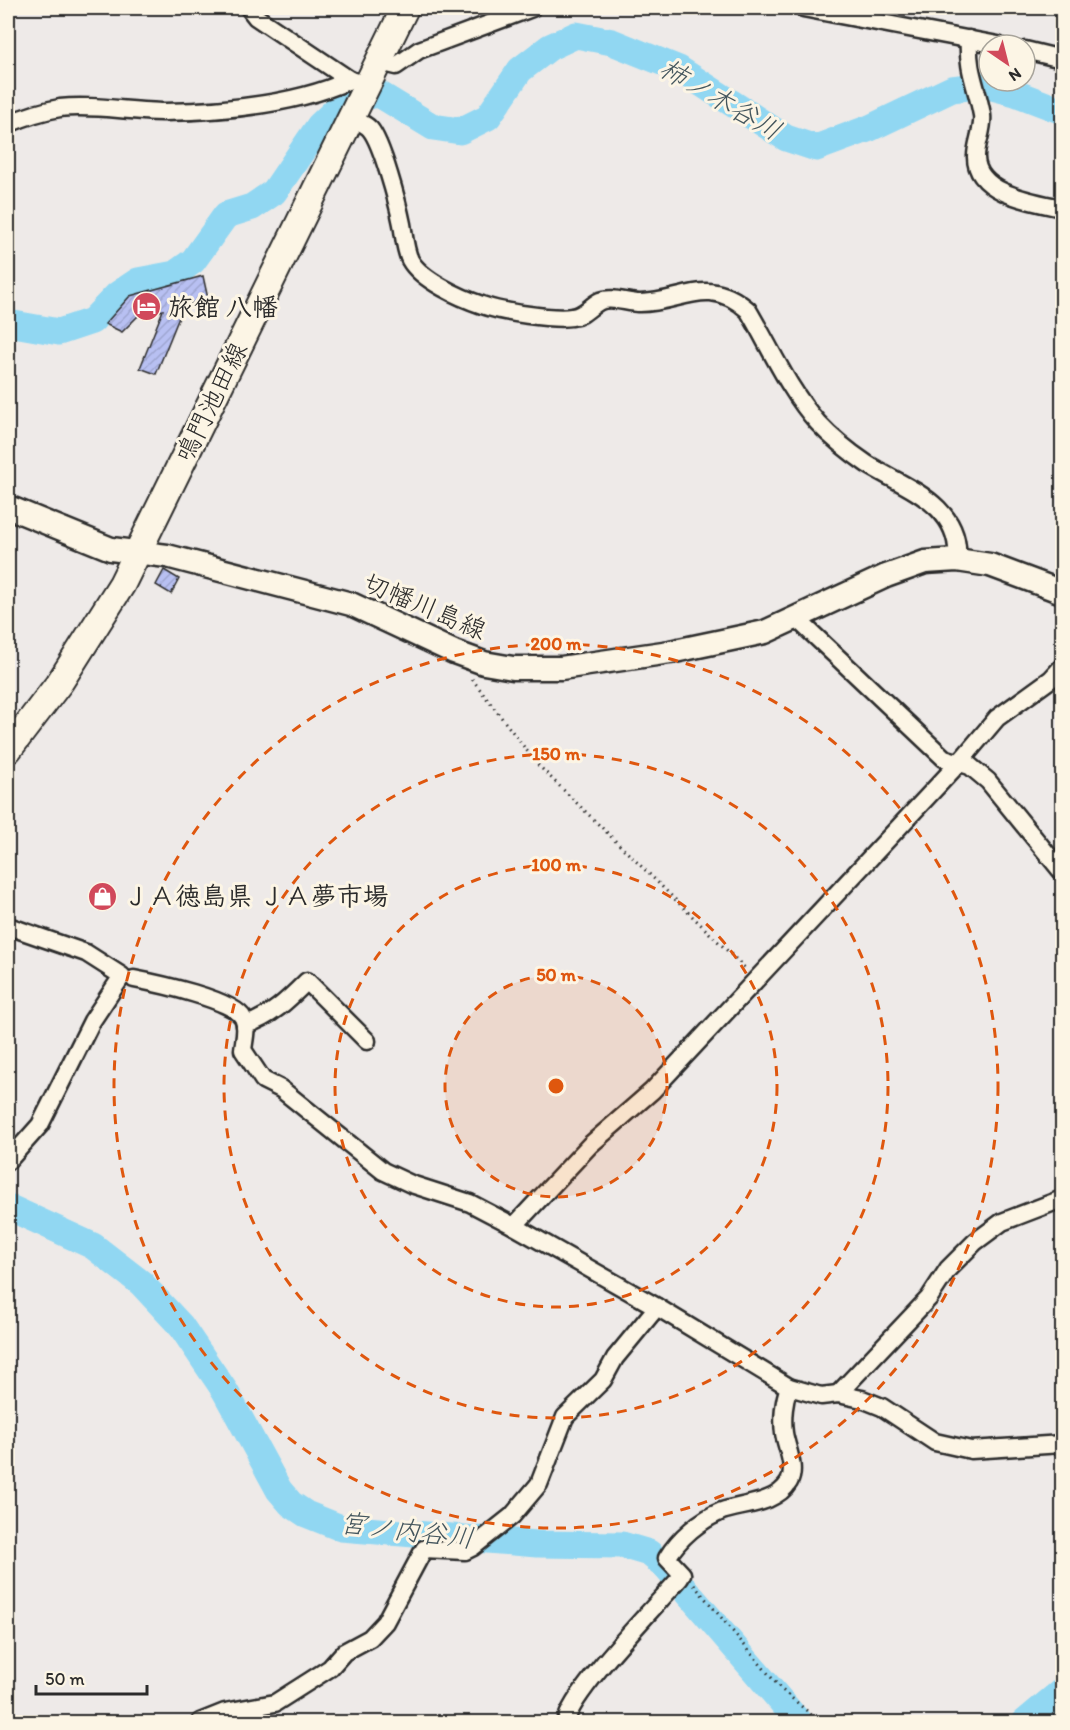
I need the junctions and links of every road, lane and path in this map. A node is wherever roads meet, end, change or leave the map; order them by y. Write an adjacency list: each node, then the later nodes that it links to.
1 (249, 8): 10 (street)
2 (405, 8): 9 (main road, 鳴門池田線)
3 (532, 8): 9 (street)
4 (803, 8): 5 (street)
5 (969, 39): 6 (street); 12 (street)
6 (977, 41)
7 (1037, 53): 8 (street)
8 (1062, 60)
9 (379, 62): 10 (main road, 鳴門池田線)
10 (358, 96): 11 (street); 14 (main road, 鳴門池田線); 15 (street)
11 (8, 124)
12 (1062, 208)
13 (8, 507): 14 (main road, 切幡川島線)
14 (138, 552): 17 (main road, 切幡川島線); 20 (main road, 鳴門池田線)
15 (957, 560): 16 (main road, 切幡川島線); 17 (main road, 切幡川島線)
16 (1062, 592)
17 (796, 618): 21 (street)
18 (1062, 667): 21 (street)
19 (471, 678): 25 (path)
20 (8, 750)
21 (958, 764): 22 (street); 25 (street)
22 (1062, 872)
23 (8, 926): 28 (street)
24 (134, 979): 26 (street)
25 (757, 980): 30 (street)
26 (246, 1025): 27 (street); 30 (street)
27 (367, 1041)
28 (8, 1161)
29 (1062, 1199): 33 (street)
30 (514, 1226): 31 (street)
31 (657, 1307): 32 (street); 37 (street)
32 (789, 1387): 33 (street); 35 (street)
33 (838, 1394): 34 (street)
34 (1062, 1444)
35 (677, 1580): 38 (street); 39 (path)
36 (1062, 1708): 40 (path)
37 (200, 1722)
38 (566, 1722)
39 (820, 1722)
40 (1043, 1722)

